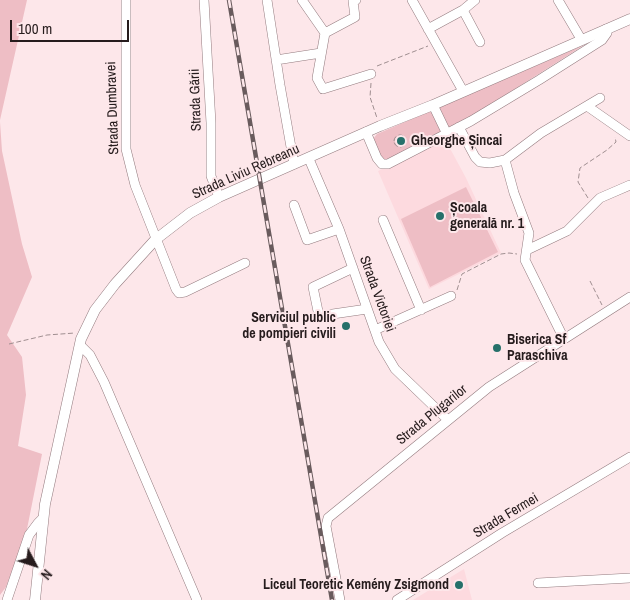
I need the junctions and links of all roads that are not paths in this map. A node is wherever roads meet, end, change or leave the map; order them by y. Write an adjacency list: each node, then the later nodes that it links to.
1 (126, 0): 35 (street, Strada Dumbravei)
2 (204, 0): 31 (street, Strada Gării)
3 (267, 0): 17 (street)
4 (302, 0): 13 (street)
5 (354, 0): 13 (street)
6 (412, 0): 11 (street)
7 (475, 0): 9 (street)
8 (558, 0): 14 (street)
9 (463, 10): 11 (street); 15 (street)
10 (630, 19): 12 (main road, Strada Liviu Rebreanu)
11 (428, 29): 19 (street)
12 (606, 29): 14 (main road, Strada Liviu Rebreanu); 23 (street)
13 (325, 34): 16 (street)
14 (581, 39): 19 (main road, Strada Liviu Rebreanu)
15 (480, 42)
16 (321, 53): 17 (street); 18 (street)
17 (276, 60): 29 (street)
18 (371, 74)
19 (463, 91): 21 (main road, Strada Liviu Rebreanu)
20 (600, 98): 22 (street)
21 (434, 105): 24 (main road, Strada Liviu Rebreanu); 25 (street)
22 (587, 106): 26 (street); 28 (street)
23 (459, 127): 25 (street); 28 (street)
24 (366, 132): 25 (street); 27 (main road, Strada Liviu Rebreanu)
25 (447, 134)
26 (630, 136)
27 (308, 158): 29 (main road, Strada Liviu Rebreanu); 34 (street, Strada Victoriei)
28 (505, 160): 36 (street)
29 (294, 164): 31 (main road, Strada Liviu Rebreanu)
30 (630, 185): 36 (street)
31 (219, 197): 35 (main road, Strada Liviu Rebreanu)
32 (294, 205): 34 (street)
33 (383, 220): 42 (street)
34 (340, 228): 38 (street, Strada Victoriei)
35 (155, 240): 37 (street, Strada Dumbravei); 45 (main road, Strada Liviu Rebreanu)
36 (526, 253): 44 (street)
37 (245, 263)
38 (353, 268): 41 (street, Strada Victoriei); 41 (street)
39 (451, 296): 42 (street)
40 (630, 298): 44 (street, Strada Plugarilor)
41 (367, 309): 43 (street, Strada Victoriei)
42 (421, 310): 43 (street)
43 (375, 330): 46 (street, Strada Victoriei)
44 (564, 339): 46 (street, Strada Plugarilor)
45 (82, 340): 48 (main road, Strada Liviu Rebreanu); 53 (street)
46 (448, 420): 54 (street, Strada Plugarilor)
47 (630, 457): 55 (street, Strada Fermei)
48 (44, 518): 51 (street); 52 (main road, Strada Liviu Rebreanu)
49 (630, 578): 50 (street)
50 (538, 584)
51 (7, 600)
52 (35, 600)
53 (197, 600)
54 (340, 600)
55 (397, 600)

